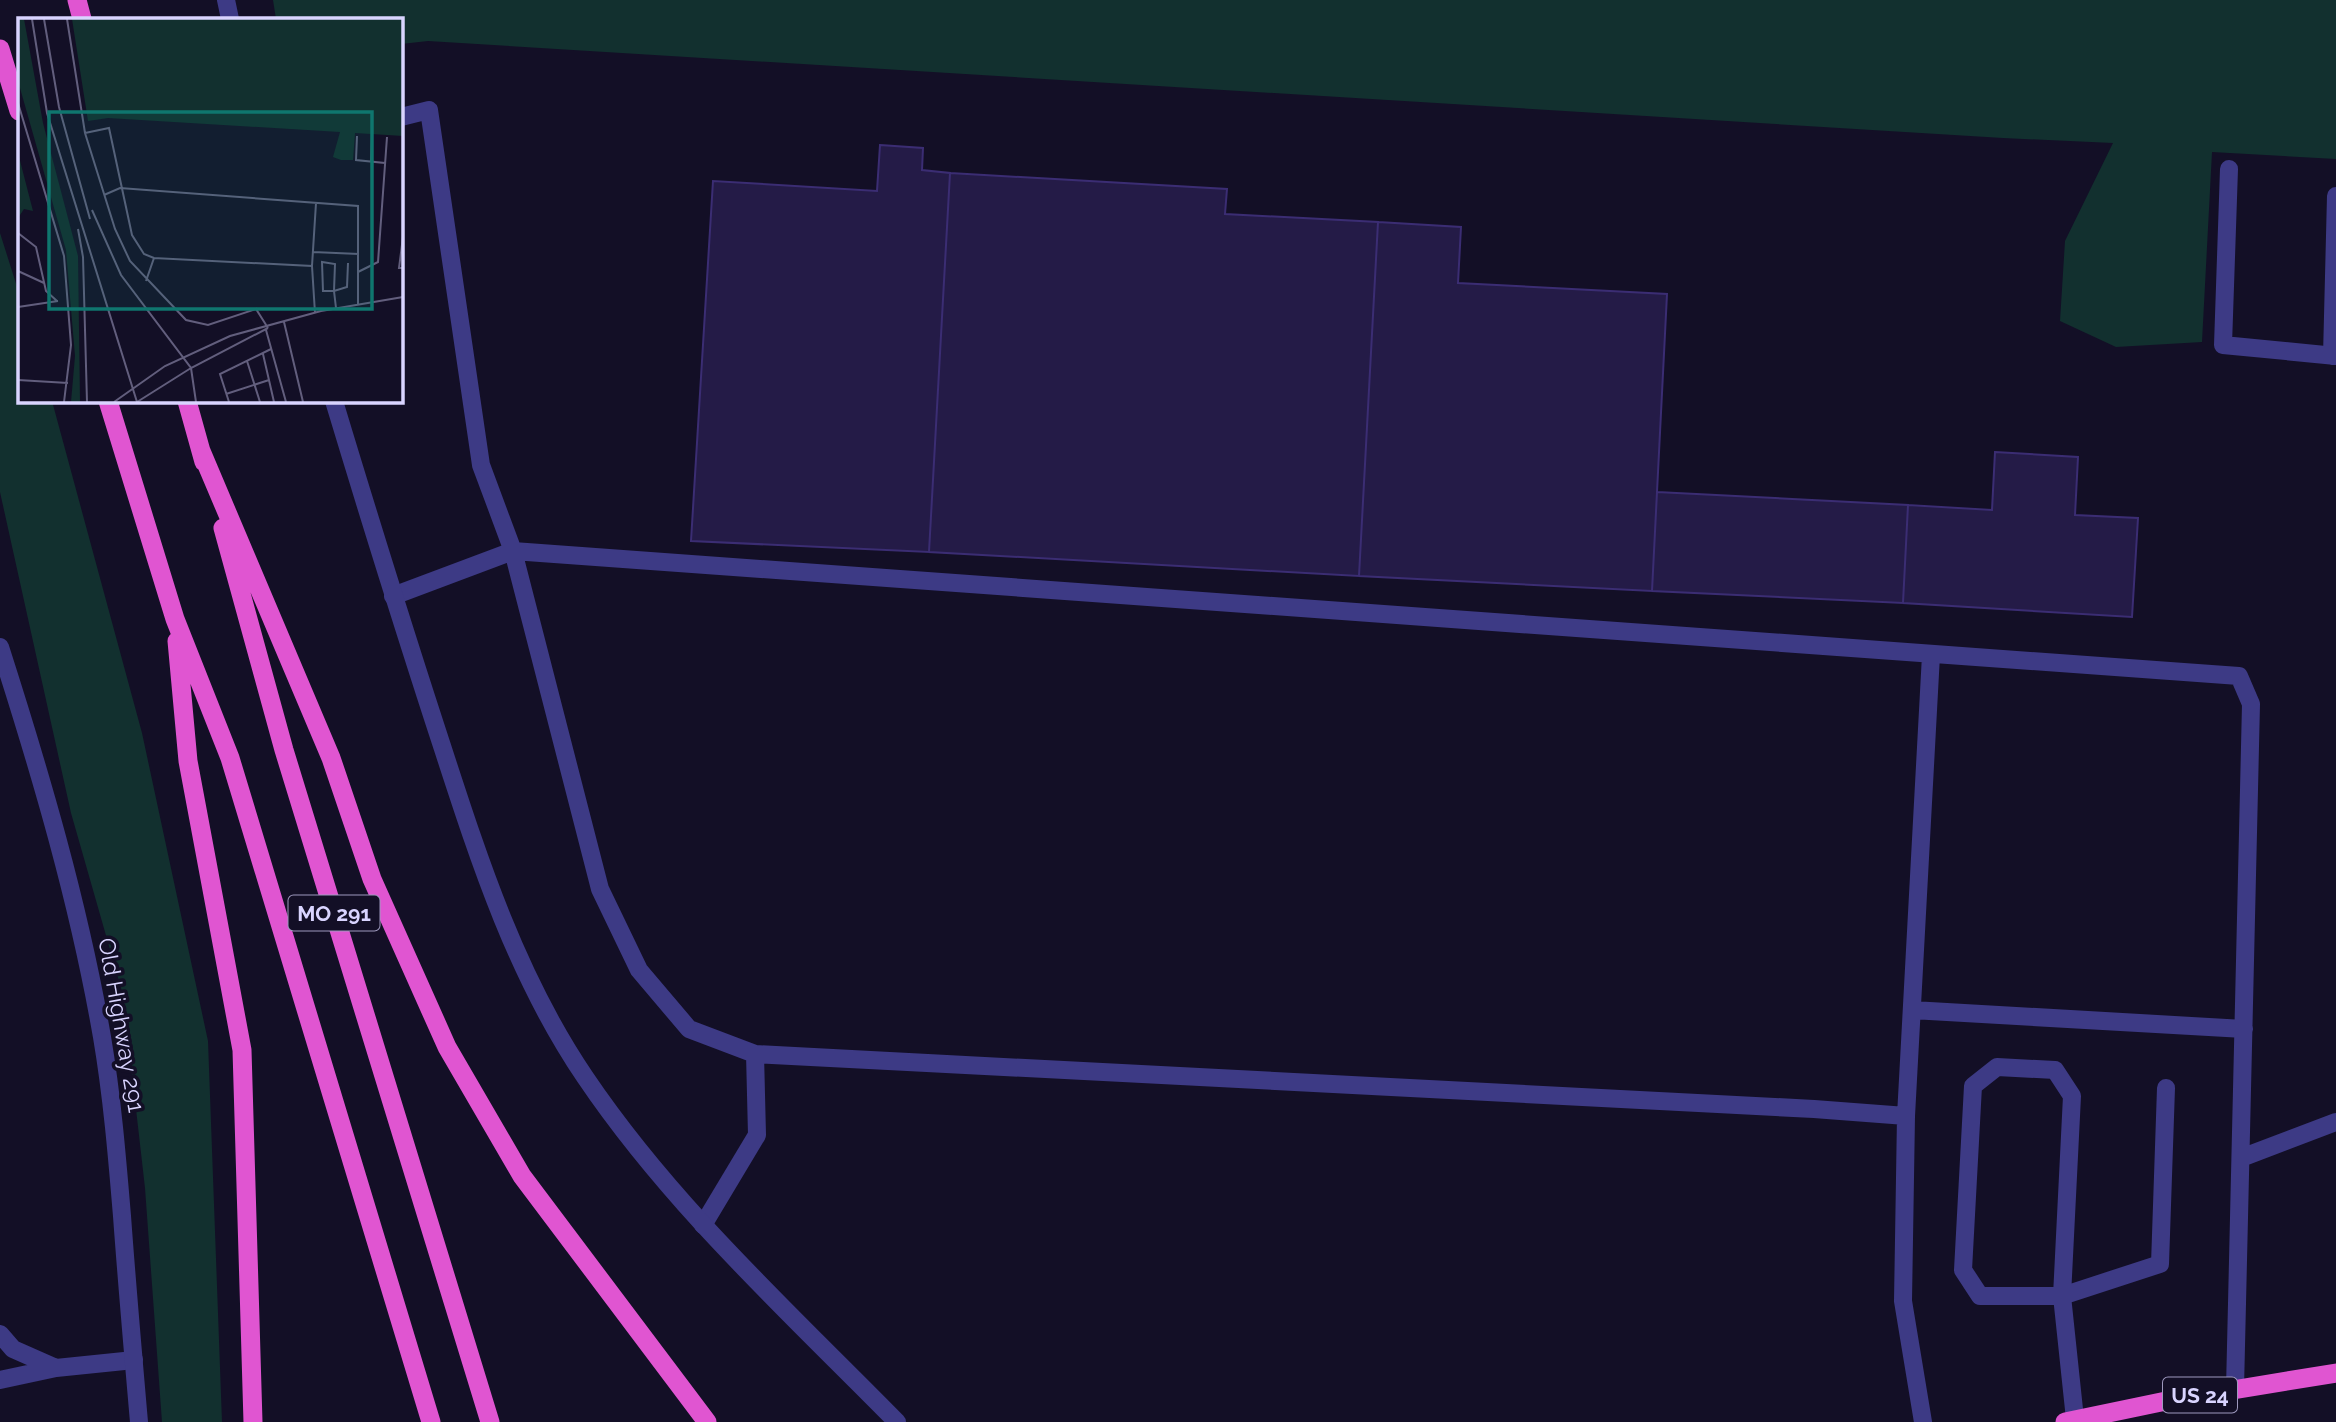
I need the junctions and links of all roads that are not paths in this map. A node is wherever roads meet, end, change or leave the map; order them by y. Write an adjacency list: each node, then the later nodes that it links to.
1 (77, 0): 3 (highway)
2 (226, 0): 4 (street)
3 (82, 18)
4 (230, 18)
5 (0, 49): 6 (highway)
6 (18, 108)
7 (402, 117): 15 (street)
8 (2230, 169): 10 (street)
9 (2336, 196): 10 (street)
10 (2334, 356)
11 (108, 402): 17 (highway, MO 291)
12 (187, 402): 14 (highway, MO 291)
13 (334, 402): 16 (street)
14 (201, 451): 39 (highway, MO 291); 40 (highway)
15 (513, 551): 16 (street); 19 (street); 22 (street)
16 (393, 596): 27 (street)
17 (175, 619): 37 (highway); 38 (highway, MO 291)
18 (0, 647): 30 (street, Old Highway 291)
19 (1931, 655): 20 (street); 21 (street)
20 (1912, 1010): 21 (street); 24 (street)
21 (2244, 1029): 26 (street)
22 (755, 1054): 24 (street); 27 (street)
23 (2166, 1088): 28 (street)
24 (1906, 1116): 42 (street)
25 (2336, 1122): 26 (street)
26 (2241, 1158): 34 (street)
27 (703, 1225): 41 (street)
28 (2062, 1296): 28 (street); 35 (street)
29 (0, 1334): 31 (street)
30 (134, 1360): 31 (street); 36 (street, Old Highway 291)
31 (57, 1368): 33 (street)
32 (2336, 1373): 34 (highway, US 24)
33 (0, 1380)
34 (2235, 1389): 35 (highway, US 24)
35 (2070, 1421)
36 (139, 1422)
37 (253, 1422)
38 (431, 1422)
39 (490, 1422)
40 (707, 1422)
41 (897, 1422)
42 (1923, 1422)

